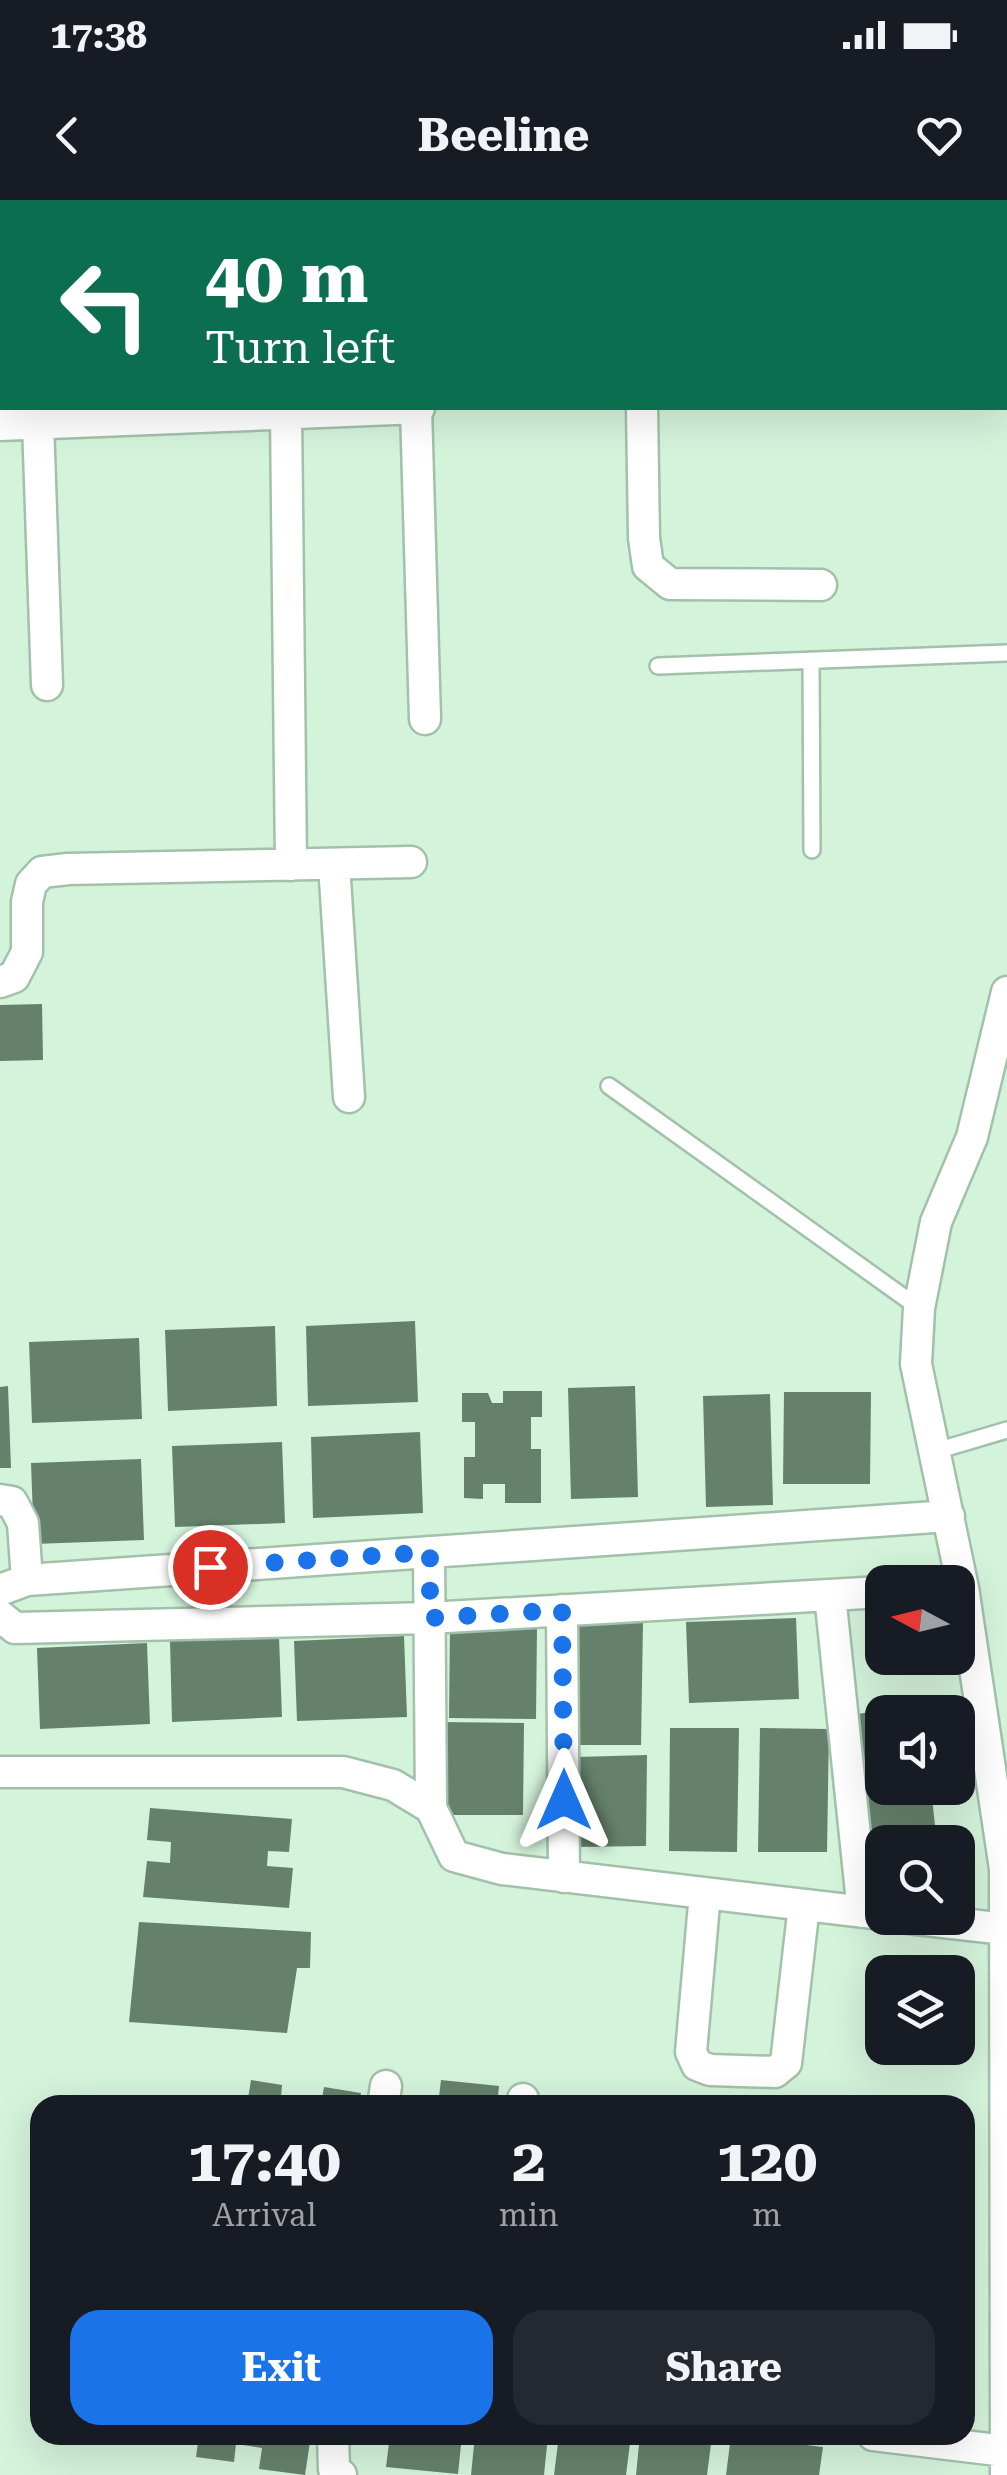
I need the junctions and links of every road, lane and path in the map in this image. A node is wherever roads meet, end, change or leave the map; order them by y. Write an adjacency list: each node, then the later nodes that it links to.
1 (365, 410): 4 (street)
2 (417, 410): 12 (street)
3 (642, 410): 7 (street)
4 (286, 413): 5 (street); 16 (street)
5 (38, 424): 6 (street); 11 (street)
6 (0, 425)
7 (821, 585)
8 (1007, 653): 9 (lane)
9 (811, 660): 10 (lane); 13 (lane)
10 (658, 666)
11 (47, 685)
12 (424, 719)
13 (812, 850)
14 (411, 862): 15 (street)
15 (334, 864): 16 (street); 20 (street)
16 (291, 865): 17 (street)
17 (0, 982)
18 (1007, 992): 21 (street)
19 (610, 1086): 21 (lane)
20 (350, 1097)
21 (919, 1308): 23 (street)
22 (1007, 1430): 23 (lane)
23 (936, 1451): 25 (street)
24 (0, 1500): 28 (street)
25 (949, 1516): 26 (street); 27 (street)
26 (430, 1552): 28 (street); 33 (street)
27 (956, 1565)
28 (13, 1585)
29 (865, 1593): 30 (street)
30 (830, 1595): 31 (street); 37 (street)
31 (562, 1610): 33 (street); 38 (street)
32 (0, 1616): 33 (street)
33 (430, 1618): 36 (street)
34 (974, 1675): 43 (street)
35 (0, 1772): 36 (street)
36 (431, 1808): 38 (street)
37 (865, 1854)
38 (564, 1876): 39 (street)
39 (705, 1893): 40 (street); 40 (street)
40 (804, 1905): 41 (street)
41 (865, 1912)
42 (975, 1926): 43 (street)
43 (1006, 1929): 44 (street)
44 (1006, 2184): 47 (street)
45 (333, 2445): 48 (street)
46 (920, 2445): 47 (street)
47 (1006, 2463)
48 (342, 2475)

